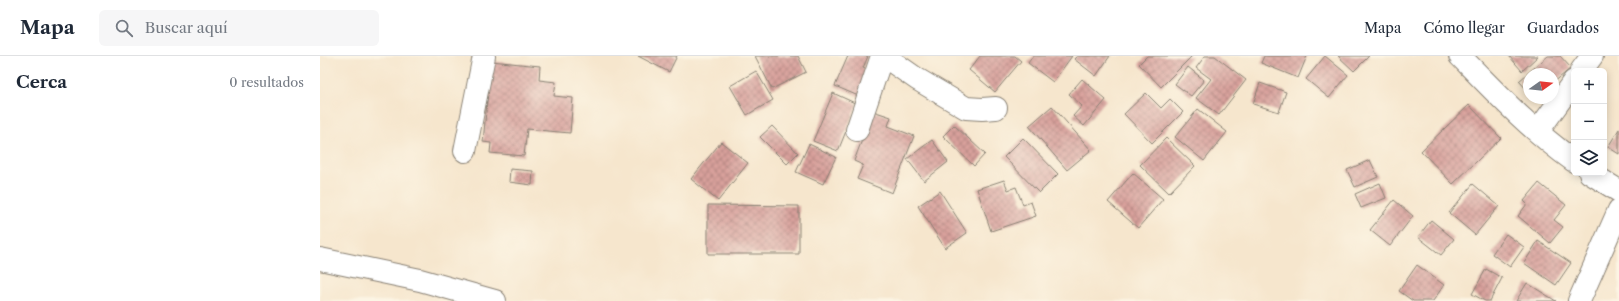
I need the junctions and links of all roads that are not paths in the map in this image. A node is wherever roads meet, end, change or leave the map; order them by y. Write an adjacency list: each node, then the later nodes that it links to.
1 (484, 56): 10 (street)
2 (883, 56): 7 (street); 8 (street)
3 (1460, 56): 9 (street)
4 (1592, 56): 5 (street)
5 (1583, 68)
6 (1571, 85): 9 (street)
7 (996, 108)
8 (857, 130)
9 (1538, 131): 11 (street)
10 (465, 151)
11 (1571, 158)
12 (1595, 176): 13 (street)
13 (1619, 191)
14 (1619, 210): 17 (street)
15 (320, 259): 16 (street)
16 (495, 301)
17 (1579, 301)

